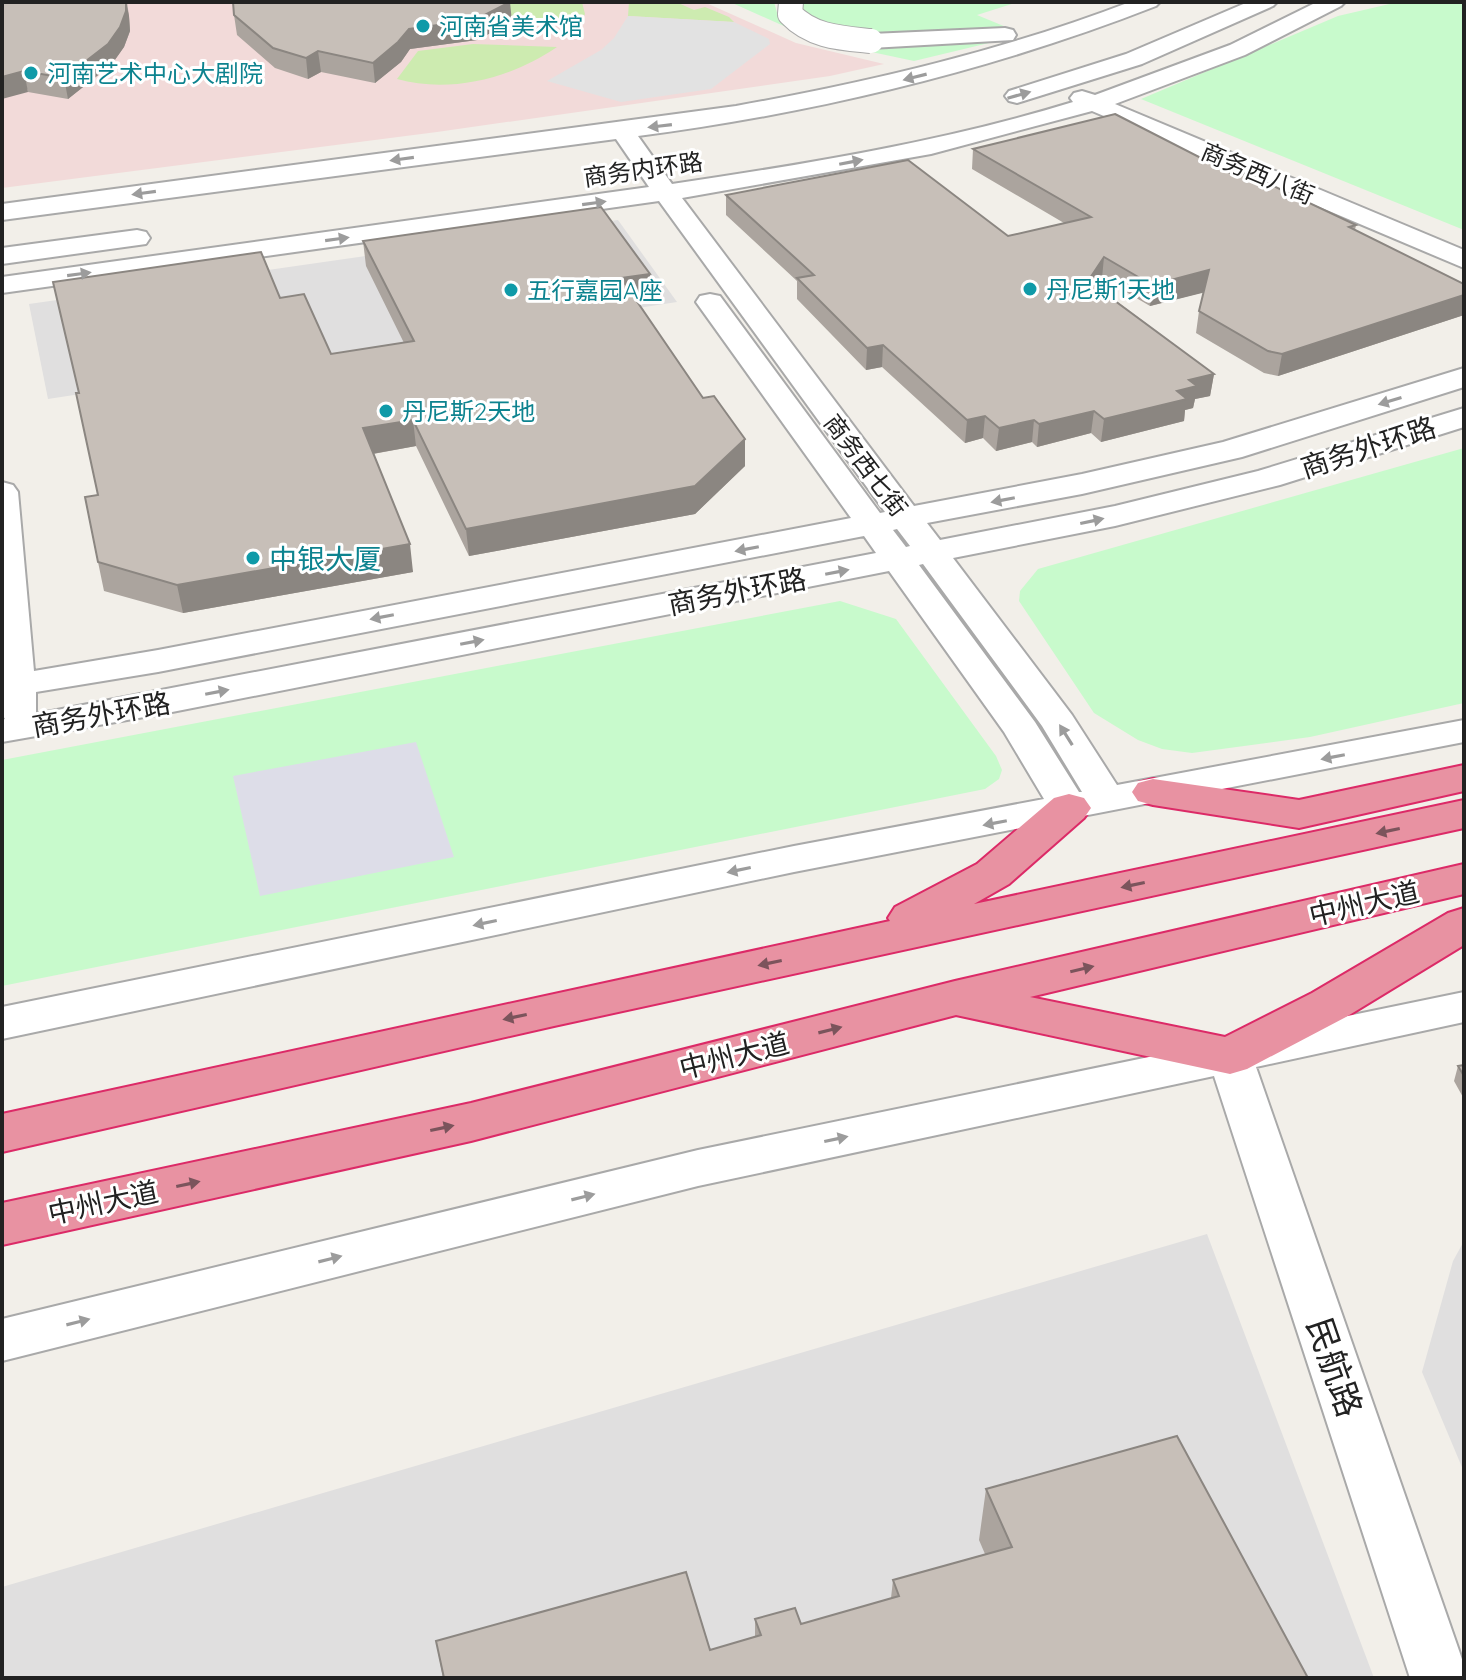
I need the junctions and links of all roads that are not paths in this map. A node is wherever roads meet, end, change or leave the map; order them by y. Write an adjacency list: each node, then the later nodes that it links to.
1 (791, 2): 6 (street, bridge)
2 (1149, 2): 6 (street, 商务内环路)
3 (1266, 2): 7 (street)
4 (1342, 4): 5 (street)
5 (1315, 10): 7 (street); 8 (street)
6 (1108, 19): 10 (street, 商务内环路, one-way to 10)
7 (1061, 83): 8 (street, 商务西八街); 9 (street, one-way to 7)
8 (1102, 100): 11 (street, one-way to 8); 14 (street, 商务西八街); 16 (street, 商务西八街)
9 (993, 102)
10 (608, 132): 11 (street, 商务西七街); 12 (street, 商务内环路, one-way to 12)
11 (650, 179): 17 (street, one-way to 11); 21 (street, 商务西七街); 22 (street, 商务西七街)
12 (2, 212)
13 (154, 236): 15 (street)
14 (1464, 246)
15 (2, 256)
16 (1464, 260)
17 (2, 285)
18 (1464, 377): 21 (street, 商务外环路, one-way to 21)
19 (1464, 417): 23 (street, 商务外环路, one-way to 19)
20 (2, 492): 24 (street)
21 (907, 519): 22 (street, 商务外环路); 23 (street, 商务西七街)
22 (873, 526): 23 (street, 商务西七街); 24 (street, 商务外环路, one-way to 24)
23 (916, 557): 25 (street, 商务外环路, one-way to 23); 29 (street, 商务西七街)
24 (10, 686): 25 (street)
25 (11, 730)
26 (1464, 731): 28 (street, one-way to 28)
27 (1464, 778): 28 (highway)
28 (1153, 792): 29 (street)
29 (1088, 805): 33 (highway); 36 (street, one-way to 36)
30 (1464, 814): 33 (highway, one-way to 33)
31 (1464, 879): 34 (highway, 中州大道, one-way to 31)
32 (1464, 924): 37 (highway)
33 (867, 942): 38 (highway, one-way to 38)
34 (955, 998): 37 (highway); 39 (highway, 中州大道, one-way to 34)
35 (1464, 1007): 37 (street)
36 (2, 1023)
37 (1230, 1056): 40 (street, one-way to 37); 41 (street, 民航路)
38 (2, 1133)
39 (2, 1224)
40 (2, 1340)
41 (1439, 1678)

